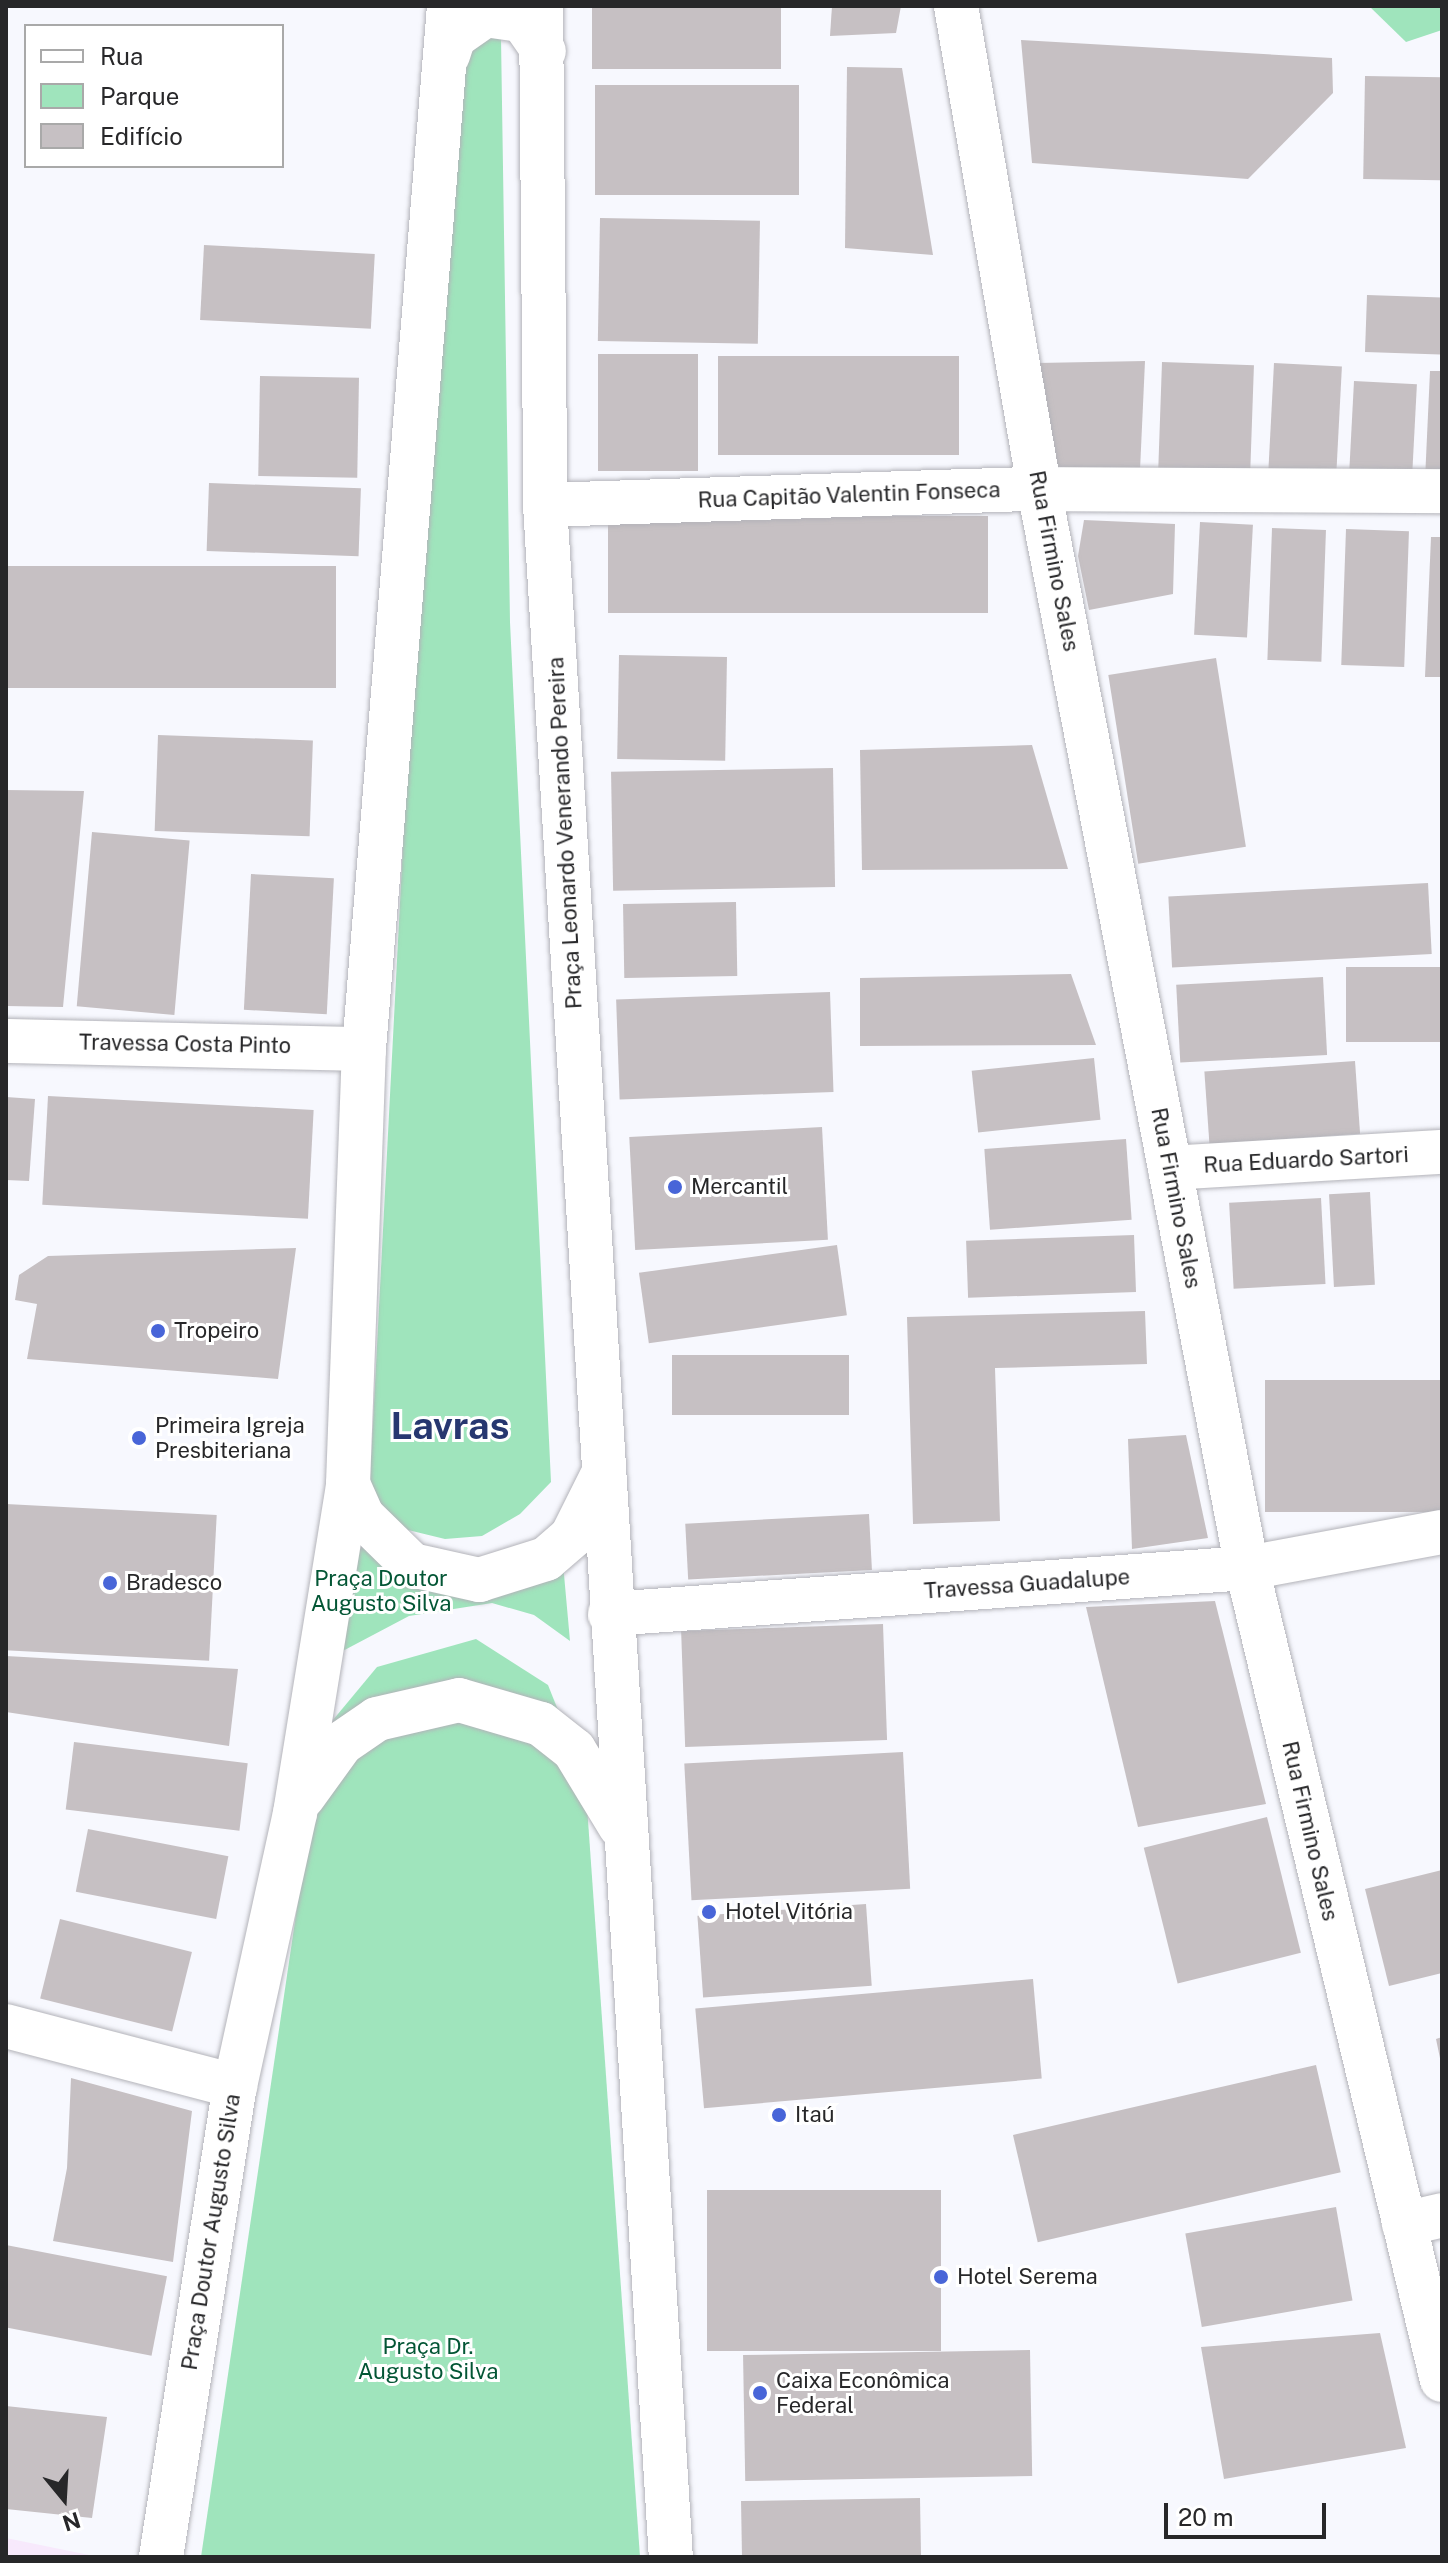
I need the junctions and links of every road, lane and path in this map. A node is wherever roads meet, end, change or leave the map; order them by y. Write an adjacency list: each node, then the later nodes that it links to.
1 (449, 6): 5 (main road)
2 (541, 6): 4 (main road, Praça Leonardo Venerando Pereira)
3 (956, 6): 6 (main road, Rua Firmino Sales)
4 (544, 51): 5 (main road); 8 (main road, Praça Leonardo Venerando Pereira)
5 (448, 55): 10 (main road)
6 (1039, 489): 7 (main road, Rua Capitão Valentin Fonseca); 8 (main road, Rua Capitão Valentin Fonseca); 12 (main road, Rua Firmino Sales)
7 (1442, 491)
8 (545, 505): 13 (main road, Praça Leonardo Venerando Pereira)
9 (6, 1041): 10 (main road, Travessa Costa Pinto)
10 (364, 1049): 14 (main road)
11 (1442, 1152): 12 (main road, Rua Eduardo Sartori)
12 (1170, 1168): 16 (main road, Rua Firmino Sales)
13 (603, 1474): 14 (main road); 17 (main road, Praça Leonardo Venerando Pereira)
14 (348, 1484): 18 (main road, Praça Doutor Augusto Silva)
15 (1442, 1532): 16 (main road, Travessa Guadalupe)
16 (1247, 1568): 17 (main road, Travessa Guadalupe); 22 (main road, Rua Firmino Sales)
17 (610, 1614): 19 (main road)
18 (295, 1813): 19 (main road); 21 (main road, Praça Doutor Augusto Silva)
19 (628, 1843): 25 (main road)
20 (6, 2026): 21 (main road)
21 (235, 2086): 24 (main road, Praça Doutor Augusto Silva)
22 (1423, 2220): 23 (main road, Rua Firmino Sales)
23 (1442, 2380)
24 (161, 2557)
25 (671, 2557)

